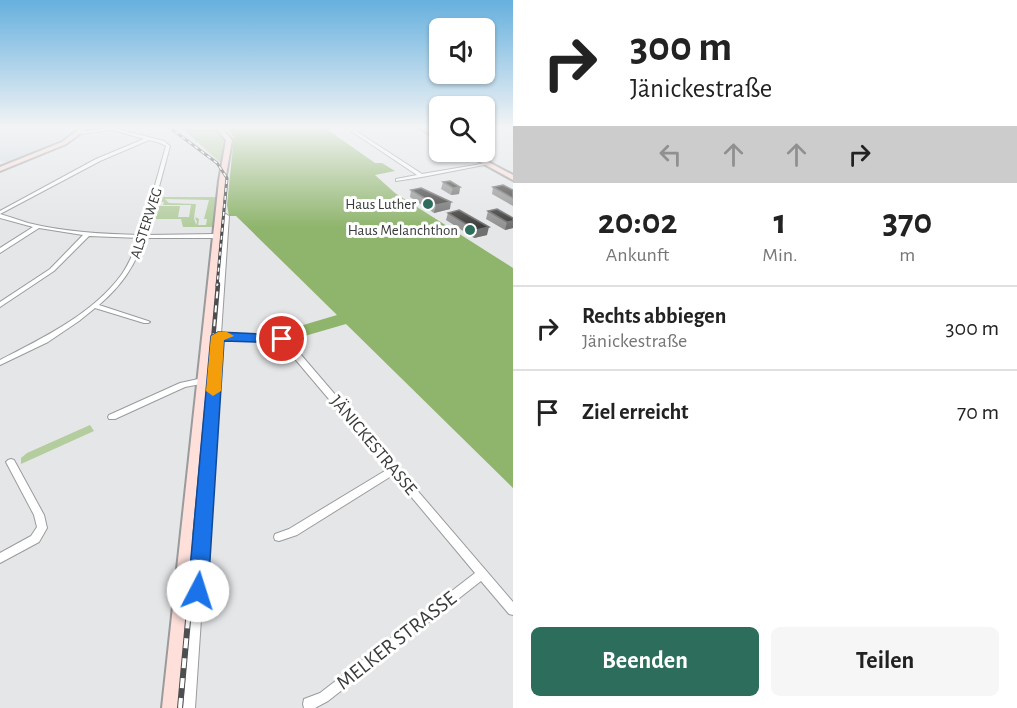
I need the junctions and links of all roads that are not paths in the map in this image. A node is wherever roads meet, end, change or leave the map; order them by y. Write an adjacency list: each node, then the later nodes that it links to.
1 (24, 160): 8 (main road)
2 (99, 160): 12 (street)
3 (165, 160): 17 (street, ALSTERWEG)
4 (227, 160): 14 (main road)
5 (397, 160): 9 (street)
6 (484, 162): 7 (main road)
7 (487, 164): 9 (street); 10 (main road)
8 (0, 169)
9 (422, 176): 11 (street)
10 (513, 178)
11 (398, 180)
12 (0, 215): 15 (street)
13 (226, 216): 14 (street)
14 (222, 225): 18 (main road)
15 (37, 227): 16 (street); 19 (street)
16 (87, 234): 17 (street); 22 (street)
17 (143, 236): 18 (street); 23 (street, ALSTERWEG)
18 (220, 240): 21 (main road)
19 (0, 251)
20 (221, 302): 21 (street)
21 (215, 303): 25 (main road)
22 (0, 305)
23 (94, 306): 24 (street); 26 (street, ALSTERWEG)
24 (146, 322)
25 (212, 336): 27 (main road); 32 (street, JÄNICKESTRASSE)
26 (0, 363)
27 (210, 363): 28 (main road); 30 (street)
28 (203, 381): 29 (street); 30 (main road)
29 (112, 417)
30 (202, 456): 34 (main road)
31 (11, 462): 35 (street)
32 (394, 470): 33 (street); 36 (street, JÄNICKESTRASSE)
33 (279, 537)
34 (194, 550): 38 (street); 39 (main road)
35 (0, 558)
36 (482, 574): 37 (street, JÄNICKESTRASSE); 42 (street, MELKER STRASSE)
37 (513, 610)
38 (196, 611): 39 (street); 40 (street)
39 (181, 612): 41 (main road)
40 (192, 669): 41 (street); 44 (street)
41 (175, 670): 43 (main road)
42 (309, 704)
43 (171, 708)
44 (189, 708)

